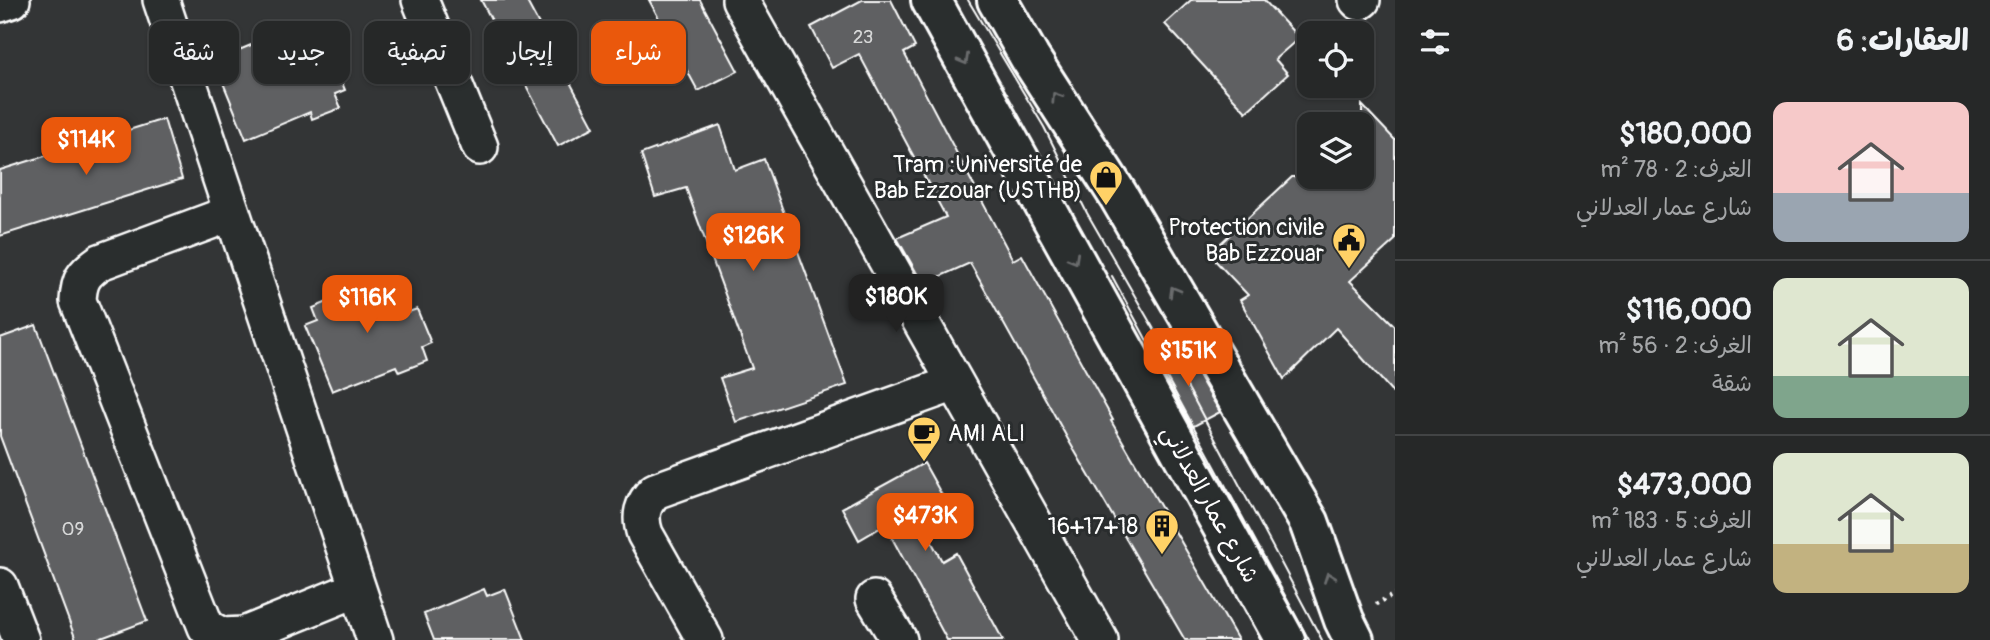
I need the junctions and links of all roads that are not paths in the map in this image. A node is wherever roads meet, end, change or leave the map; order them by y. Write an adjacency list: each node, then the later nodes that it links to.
1 (12, 0): 7 (street)
2 (161, 0): 9 (street)
3 (420, 0): 8 (street)
4 (740, 0): 10 (street)
5 (931, 0): 19 (main road, شارع عمار العدلاني, one-way to 19)
6 (997, 0): 20 (main road, one-way to 6)
7 (0, 4)
8 (480, 146)
9 (232, 213): 12 (street); 12 (street)
10 (956, 383): 16 (street); 18 (street)
11 (0, 586): 14 (street)
12 (357, 589): 15 (street)
13 (874, 599): 17 (street)
14 (21, 640)
15 (375, 640)
16 (705, 640)
17 (899, 640)
18 (1100, 640)
19 (1285, 640)
20 (1354, 640)

